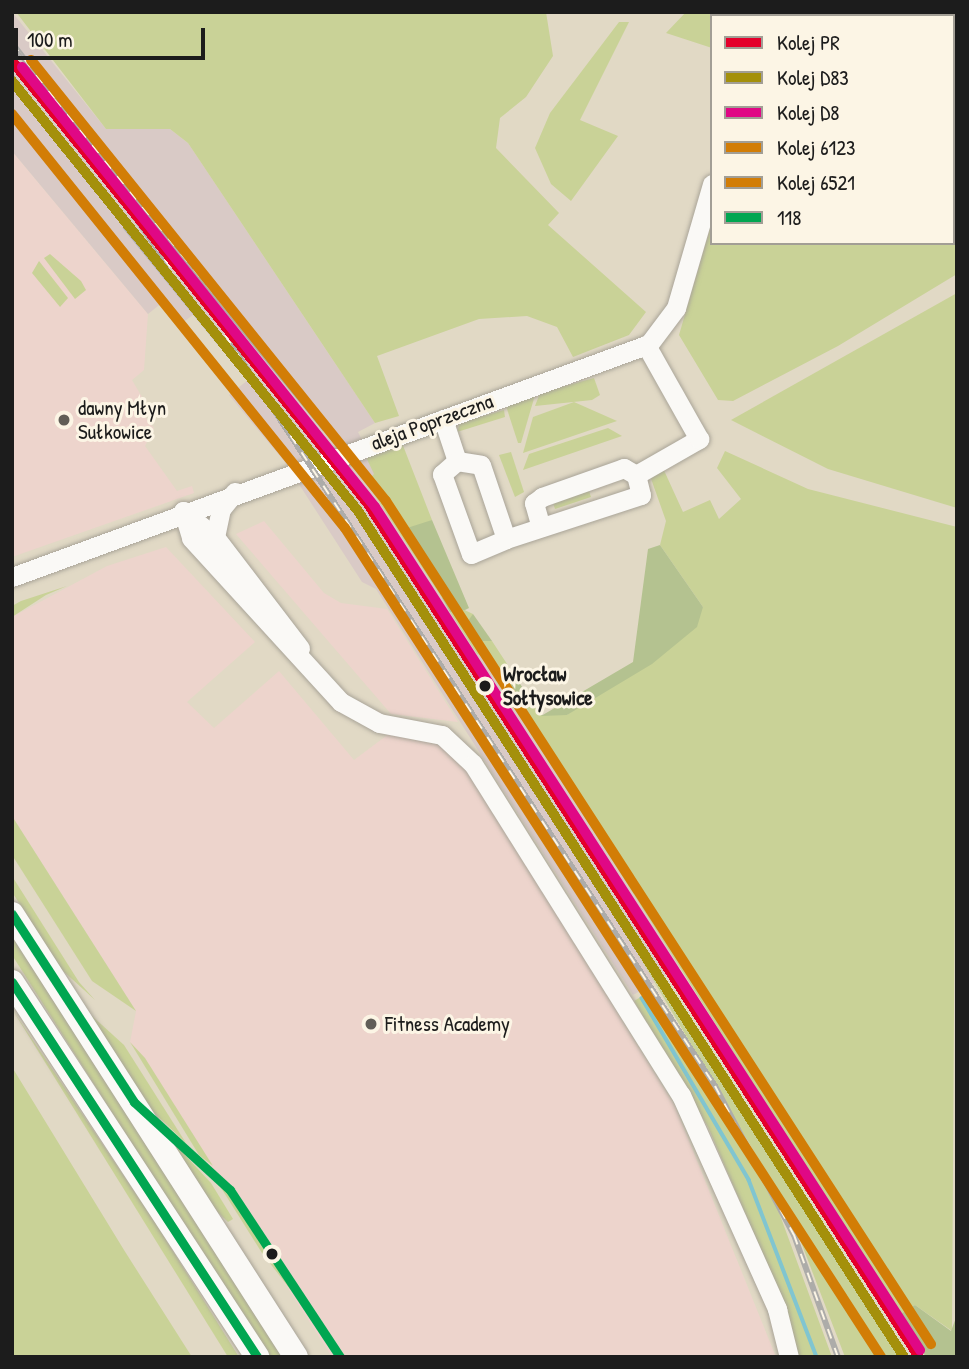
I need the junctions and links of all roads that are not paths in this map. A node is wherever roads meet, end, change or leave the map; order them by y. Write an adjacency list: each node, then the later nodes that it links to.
1 (710, 191): 2 (street, aleja Poprzeczna)
2 (646, 345): 3 (street, aleja Poprzeczna); 5 (street)
3 (443, 419): 4 (street); 6 (street, aleja Poprzeczna)
4 (457, 461): 12 (street); 12 (street)
5 (636, 475): 9 (street); 9 (street)
6 (237, 491): 7 (street, aleja Poprzeczna); 10 (street)
7 (183, 511): 8 (street, aleja Poprzeczna); 10 (street); 11 (street)
8 (145, 527): 11 (street); 13 (street, aleja Poprzeczna)
9 (541, 527): 12 (street)
10 (215, 537): 14 (street)
11 (191, 538): 14 (street)
12 (506, 539)
13 (12, 577)
14 (313, 670): 19 (street)
15 (12, 914): 18 (main road)
16 (12, 982): 17 (main road)
17 (257, 1357)
18 (296, 1357)
19 (789, 1357)

